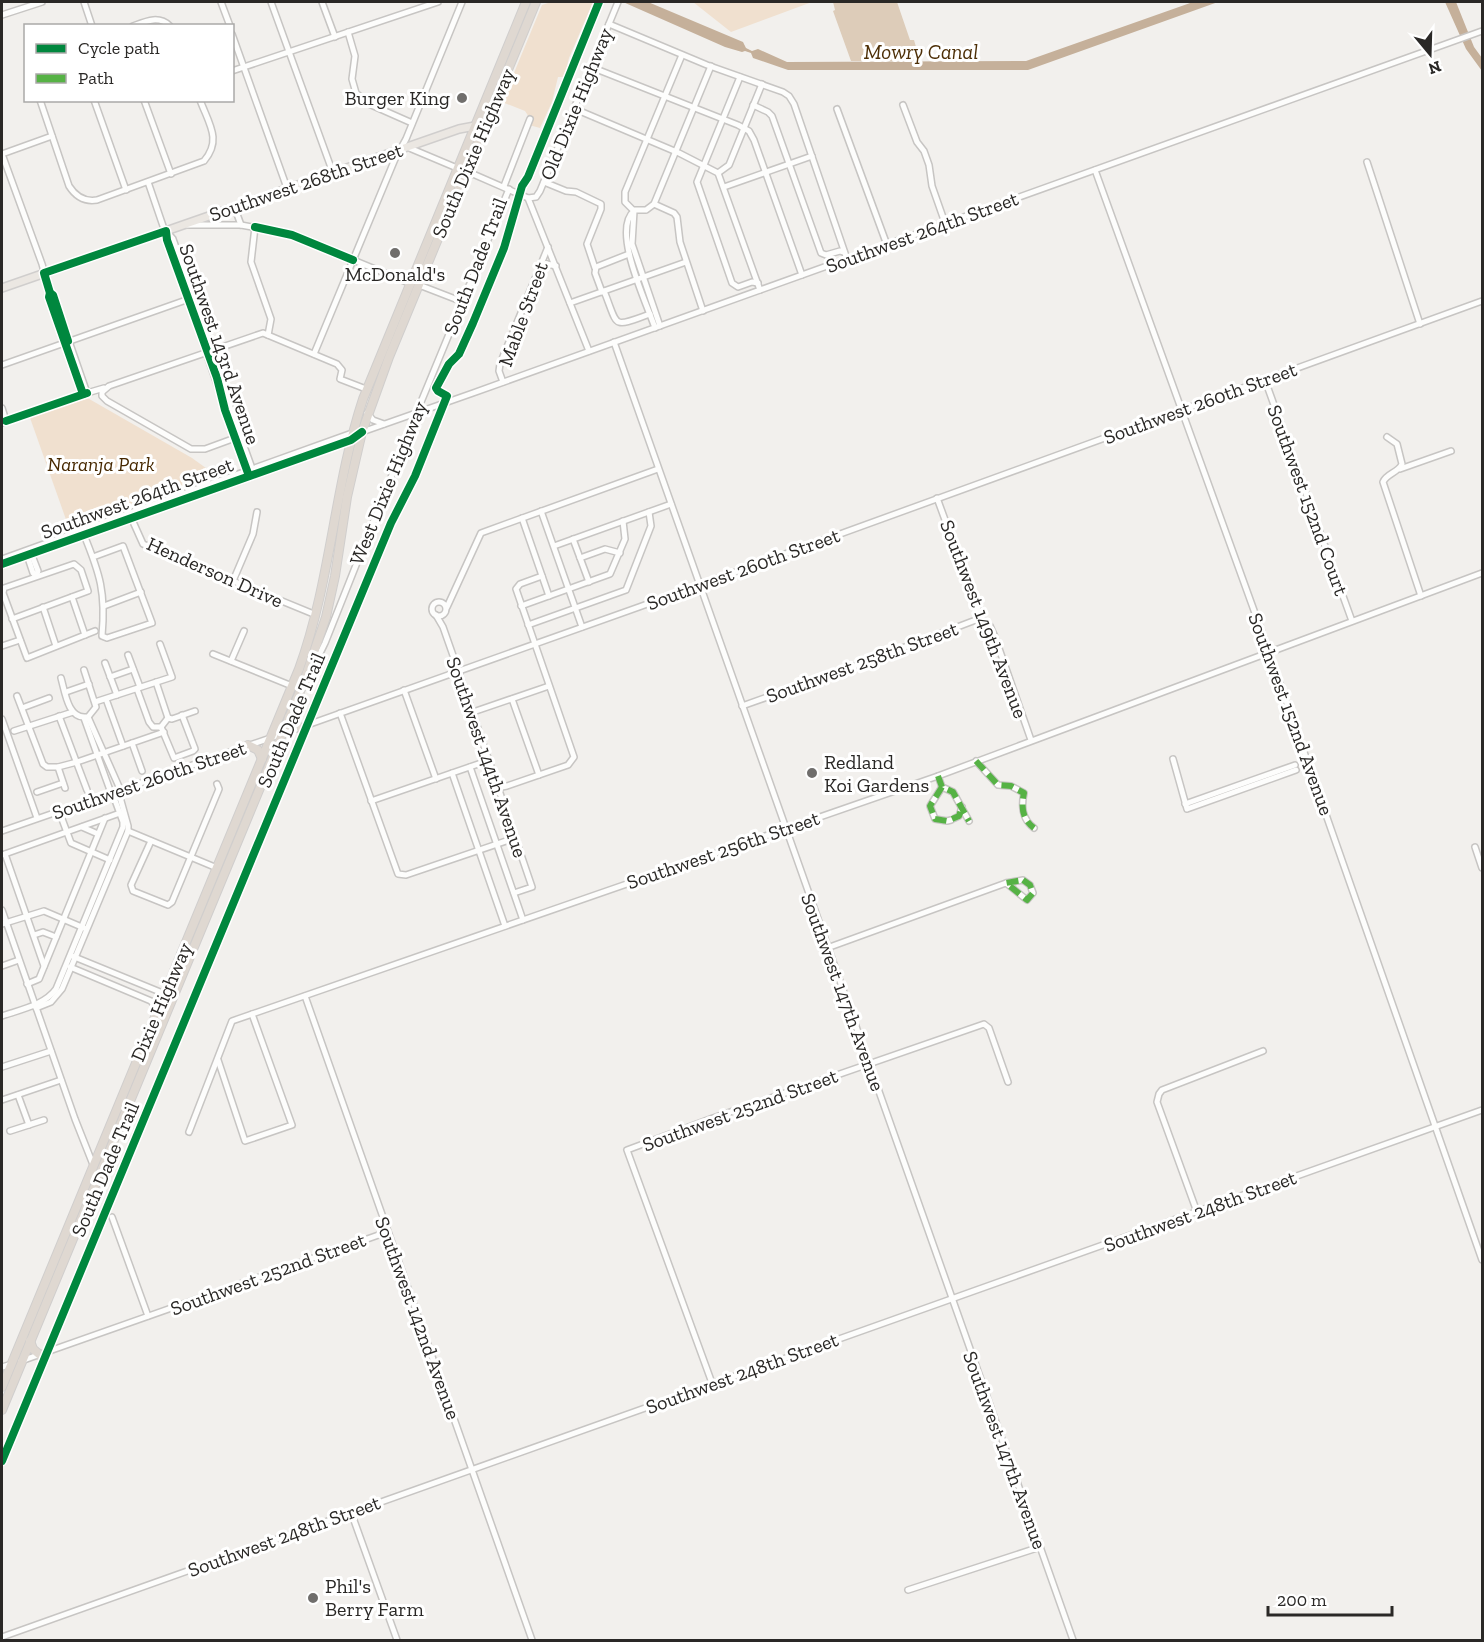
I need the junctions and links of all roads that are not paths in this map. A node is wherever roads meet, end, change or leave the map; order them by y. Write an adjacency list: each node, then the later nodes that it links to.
1 (42, 2): 13 (street)
2 (84, 2): 14 (street)
3 (221, 2): 17 (street)
4 (272, 2): 24 (street)
5 (322, 2): 22 (street)
6 (438, 2): 20 (street)
7 (456, 2): 12 (street)
8 (462, 2): 12 (street)
9 (527, 2): 21 (highway); 29 (highway, South Dixie Highway)
10 (536, 2): 21 (highway, South Dixie Highway)
11 (618, 2): 18 (street, Old Dixie Highway)
12 (459, 9): 46 (street)
13 (2, 15)
14 (91, 24)
15 (138, 24): 16 (street)
16 (167, 24)
17 (229, 24)
18 (609, 24): 25 (street); 28 (street, Old Dixie Highway)
19 (1482, 31): 59 (street, Southwest 264th Street)
20 (348, 32): 22 (street); 46 (street)
21 (523, 34): 43 (highway, South Dixie Highway)
22 (335, 37): 24 (street)
23 (234, 40): 27 (street)
24 (290, 52): 27 (street); 61 (street)
25 (682, 55): 26 (street); 33 (street)
26 (711, 66): 31 (street); 40 (street)
27 (244, 67): 30 (street); 68 (street)
28 (591, 67): 33 (street); 41 (street, Old Dixie Highway)
29 (498, 69): 43 (highway); 47 (highway, South Dixie Highway)
30 (234, 70)
31 (740, 77): 32 (street); 45 (street)
32 (762, 84): 38 (street); 54 (street)
33 (665, 97): 40 (street); 50 (street)
34 (41, 102): 49 (street)
35 (95, 102): 70 (street)
36 (145, 102): 64 (street)
37 (201, 102): 64 (street)
38 (753, 105): 48 (street); 56 (street)
39 (903, 105): 75 (street)
40 (694, 108): 45 (street); 52 (street)
41 (574, 109): 50 (street); 66 (street, Old Dixie Highway)
42 (837, 109): 81 (street)
43 (489, 115): 47 (highway); 60 (highway, South Dixie Highway)
44 (530, 119): 69 (street, West Dixie Highway)
45 (723, 119): 48 (street); 57 (street)
46 (412, 123): 51 (street)
47 (475, 126): 51 (main road, Southwest 268th Street); 58 (highway, South Dixie Highway); 60 (highway)
48 (744, 128): 62 (street); 63 (street)
49 (52, 136): 53 (street); 70 (street)
50 (647, 139): 52 (street); 74 (street)
51 (404, 148): 58 (street); 61 (main road, Southwest 268th Street); 86 (street)
52 (676, 152): 57 (street); 72 (street)
53 (2, 154): 91 (street)
54 (812, 156): 56 (street); 83 (street)
55 (1367, 162): 106 (street)
56 (789, 164): 62 (street); 83 (street)
57 (704, 165): 63 (street); 95 (street)
58 (457, 168): 80 (highway, South Dixie Highway)
59 (1095, 170): 75 (street, Southwest 264th Street); 122 (street, Southwest 152nd Avenue)
60 (466, 171): 69 (street); 96 (highway, South Dixie Highway)
61 (333, 172): 68 (main road, Southwest 268th Street)
62 (766, 172): 67 (street); 92 (street)
63 (718, 173): 67 (street)
64 (171, 174): 65 (street)
65 (148, 182): 70 (street); 79 (street, Southwest 143rd Avenue)
66 (544, 182): 71 (street, Old Dixie Highway); 90 (street)
67 (724, 187): 95 (street)
68 (288, 188): 73 (main road, Southwest 268th Street)
69 (506, 188): 71 (street); 101 (street, West Dixie Highway)
70 (126, 190)
71 (528, 198): 82 (street)
72 (654, 204): 74 (street); 87 (street)
73 (234, 206): 76 (main road, Southwest 268th Street); 77 (street)
74 (634, 211): 84 (street); 93 (street)
75 (945, 223): 81 (street, Southwest 264th Street)
76 (180, 225): 77 (street); 79 (main road, Southwest 268th Street)
77 (241, 225): 78 (street)
78 (255, 226): 86 (street); 108 (street)
79 (166, 231): 91 (main road, Southwest 268th Street); 100 (street, Southwest 143rd Avenue)
80 (429, 237): 94 (highway, South Dixie Highway); 96 (highway)
81 (887, 244): 85 (street, Southwest 264th Street)
82 (548, 247): 88 (street); 89 (street, Mable Street)
83 (844, 252): 85 (street)
84 (629, 254): 90 (street); 93 (street)
85 (847, 259): 92 (street, Southwest 264th Street)
86 (353, 260): 94 (street); 114 (street)
87 (686, 262): 93 (street); 104 (street)
88 (556, 266): 89 (street); 103 (street)
89 (539, 267): 117 (street, Mable Street)
90 (595, 268): 99 (street)
91 (44, 273): 97 (main road, Southwest 268th Street); 110 (street)
92 (802, 275): 98 (street, Southwest 264th Street)
93 (640, 278): 99 (street); 105 (street); 107 (street)
94 (409, 282): 109 (highway); 118 (highway, South Dixie Highway)
95 (758, 283): 98 (street)
96 (419, 285): 101 (street); 109 (highway, South Dixie Highway)
97 (2, 288)
98 (760, 290): 104 (street, Southwest 264th Street)
99 (603, 291): 103 (street); 105 (street)
100 (191, 299): 110 (street); 112 (street, Southwest 143rd Avenue)
101 (463, 302): 124 (street, West Dixie Highway)
102 (1482, 302): 106 (street, Southwest 260th Street)
103 (570, 303): 113 (street)
104 (703, 311): 107 (street, Southwest 264th Street)
105 (650, 314): 107 (street)
106 (1420, 324): 116 (street, Southwest 260th Street)
107 (658, 327): 111 (street, Southwest 264th Street)
108 (268, 335): 112 (street); 114 (street)
109 (397, 337): 123 (highway, South Dixie Highway)
110 (66, 342): 115 (street); 120 (street)
111 (614, 342): 113 (street, Southwest 264th Street); 132 (street, Southwest 147th Avenue)
112 (210, 351): 119 (street); 130 (street, Southwest 143rd Avenue); 134 (street, Southwest 143rd Avenue)
113 (589, 351): 117 (street, Southwest 264th Street)
114 (314, 354): 118 (street)
115 (2, 365)
116 (1265, 380): 122 (street, Southwest 260th Street); 176 (street, Southwest 152nd Court)
117 (503, 382): 124 (street, Southwest 264th Street)
118 (366, 389): 128 (highway, South Dixie Highway)
119 (104, 390): 120 (street); 130 (street)
120 (85, 394): 125 (street)
121 (2, 408): 125 (street)
122 (1181, 410): 135 (street, Southwest 260th Street); 188 (street, Southwest 152nd Avenue)
123 (368, 413): 126 (street); 127 (highway, South Dixie Highway)
124 (417, 413): 126 (street, Southwest 264th Street); 170 (street, West Dixie Highway)
125 (4, 422)
126 (386, 424): 127 (street, Southwest 264th Street)
127 (362, 432): 128 (street, Southwest 264th Street); 173 (highway, South Dixie Highway)
128 (351, 437): 134 (street, Southwest 264th Street); 171 (highway, South Dixie Highway)
129 (1387, 437): 133 (street)
130 (235, 438): 134 (street, Southwest 143rd Avenue)
131 (1451, 451): 133 (street)
132 (658, 469): 136 (street, Southwest 147th Avenue); 137 (street, Southwest 144th Avenue)
133 (1400, 470): 162 (street)
134 (250, 473): 140 (street, Southwest 264th Street)
135 (938, 498): 157 (street, Southwest 260th Street); 174 (street, Southwest 149th Avenue)
136 (671, 504): 139 (street); 157 (street, Southwest 147th Avenue)
137 (542, 511): 141 (street, Southwest 144th Avenue); 145 (street)
138 (257, 512): 155 (street)
139 (649, 512): 142 (street); 168 (street)
140 (130, 516): 143 (street, Southwest 264th Street); 150 (street, Southwest 264th Street); 155 (street, Henderson Drive)
141 (522, 518): 154 (street); 160 (street, Southwest 144th Avenue)
142 (623, 521): 144 (street); 146 (street)
143 (85, 534): 147 (street, Southwest 264th Street); 148 (street)
144 (573, 539): 145 (street); 149 (street)
145 (554, 546): 158 (street)
146 (620, 553): 149 (street); 156 (street)
147 (29, 554): 151 (street, Southwest 264th Street); 153 (street)
148 (93, 556): 159 (street); 165 (street)
149 (580, 558): 156 (street)
150 (2, 559)
151 (2, 564)
152 (1482, 573): 162 (street, Southwest 256th Street)
153 (36, 576): 163 (street); 175 (street)
154 (542, 576): 161 (street); 166 (street)
155 (233, 581): 171 (street, Henderson Drive)
156 (588, 582): 158 (street)
157 (699, 585): 179 (street, Southwest 260th Street); 212 (street, Southwest 147th Avenue)
158 (569, 589): 161 (street); 168 (street)
159 (141, 592): 165 (street); 165 (street)
160 (452, 594): 164 (street, Southwest 144th Avenue); 169 (street, Southwest 144th Avenue)
161 (549, 596): 166 (street)
162 (1421, 596): 176 (street, Southwest 256th Street)
163 (72, 597): 167 (street); 182 (street)
164 (441, 602): 169 (street); 172 (street)
165 (105, 606)
166 (521, 606): 177 (street)
167 (42, 608): 175 (street); 187 (street)
168 (576, 608): 177 (street); 179 (street)
169 (446, 610): 172 (street); 178 (street, Southwest 144th Avenue)
170 (337, 612): 173 (street); 200 (street, West Dixie Highway)
171 (316, 615): 173 (highway); 201 (highway, Dixie Highway)
172 (435, 615): 178 (street, Southwest 144th Avenue)
173 (326, 617): 200 (highway, South Dixie Highway)
174 (981, 618): 212 (street, Southwest 258th Street); 231 (street, Southwest 149th Avenue)
175 (12, 619): 183 (street)
176 (1352, 621): 188 (street, Southwest 256th Street)
177 (528, 625): 185 (street)
178 (443, 627): 195 (street, Southwest 144th Avenue)
179 (582, 627): 185 (street, Southwest 260th Street)
180 (95, 631): 182 (street)
181 (244, 631): 191 (street)
182 (85, 635): 187 (street)
183 (20, 640): 186 (street); 187 (street)
184 (160, 644): 198 (street)
185 (535, 644): 195 (street, Southwest 260th Street); 202 (street)
186 (2, 646)
187 (56, 646)
188 (1269, 652): 231 (street, Southwest 256th Street); 317 (street, Southwest 152nd Avenue)
189 (213, 654): 191 (street)
190 (128, 655): 193 (street)
191 (231, 661): 201 (street)
192 (105, 663): 196 (street)
193 (133, 669): 196 (street); 203 (street)
194 (84, 670): 199 (street)
195 (459, 671): 204 (street, Southwest 260th Street); 216 (street, Southwest 144th Avenue)
196 (110, 677): 206 (street)
197 (61, 678): 205 (street)
198 (156, 682): 203 (street); 222 (street)
199 (88, 684): 205 (street); 211 (street)
200 (303, 684): 221 (highway, Dixie Highway)
201 (292, 686): 230 (highway, Dixie Highway)
202 (549, 686): 210 (street); 247 (street)
203 (139, 688): 206 (street); 226 (street)
204 (404, 690): 217 (street, Southwest 260th Street); 249 (street)
205 (66, 692): 215 (street)
206 (117, 695): 209 (street)
207 (17, 696): 213 (street)
208 (49, 698): 213 (street)
209 (106, 699): 211 (street); 234 (street)
210 (512, 699): 216 (street); 247 (street)
211 (95, 702): 220 (street)
212 (742, 706): 265 (street, Southwest 147th Avenue)
213 (22, 708): 224 (street)
214 (195, 711): 218 (street)
215 (73, 712): 219 (street); 220 (street)
216 (473, 712): 239 (street, Southwest 144th Avenue)
217 (340, 713): 225 (street, Southwest 260th Street); 256 (street)
218 (182, 715): 222 (street); 226 (street)
219 (59, 716): 224 (street); 241 (street)
220 (86, 717): 229 (street)
221 (289, 717): 225 (highway); 228 (highway, Dixie Highway)
222 (168, 718): 226 (street)
223 (2, 719): 261 (street)
224 (28, 726): 227 (street); 242 (street)
225 (301, 728): 228 (street, Southwest 260th Street)
226 (163, 730): 232 (street)
227 (14, 731)
228 (282, 734): 230 (street, Southwest 260th Street); 321 (highway, Dixie Highway)
229 (93, 736): 235 (street); 236 (street)
230 (271, 738): 233 (street, Southwest 260th Street); 237 (highway, Dixie Highway)
231 (1031, 740): 240 (street, Southwest 256th Street)
232 (132, 743): 234 (street); 245 (street)
233 (248, 745): 237 (highway); 254 (street, Southwest 260th Street)
234 (123, 746): 235 (street)
235 (103, 753): 236 (street); 254 (street)
236 (96, 755): 241 (street); 254 (street)
237 (262, 759): 279 (highway, Dixie Highway)
238 (1173, 759): 244 (street)
239 (490, 760): 243 (street); 251 (street, Southwest 144th Avenue)
240 (976, 761): 248 (street, Southwest 256th Street); 264 (street)
241 (76, 762): 242 (street); 253 (street)
242 (58, 767): 255 (street)
243 (470, 767): 246 (street); 272 (street)
244 (1296, 768)
245 (142, 771)
246 (452, 773): 249 (street); 274 (street)
247 (539, 775): 251 (street)
248 (938, 776): 252 (street); 265 (street, Southwest 256th Street)
249 (436, 778): 256 (street)
250 (217, 784): 277 (street)
251 (498, 784): 270 (street, Southwest 144th Avenue)
252 (942, 787): 257 (street); 257 (street)
253 (87, 790)
254 (115, 791): 258 (street, Southwest 260th Street); 259 (street); 267 (street)
255 (37, 792)
256 (371, 801): 274 (street)
257 (962, 807): 262 (street)
258 (59, 811): 261 (street, Southwest 260th Street); 268 (street)
259 (120, 813): 260 (street); 278 (street)
260 (105, 818): 263 (street); 269 (street)
261 (37, 819): 266 (street, Southwest 260th Street)
262 (969, 821)
263 (82, 826): 268 (street); 269 (street)
264 (1034, 828)
265 (785, 829): 286 (street, Southwest 256th Street); 292 (street, Southwest 147th Avenue)
266 (2, 831)
267 (128, 831): 271 (street); 289 (street)
268 (66, 832): 275 (street); 276 (street)
269 (98, 834): 275 (street)
270 (514, 838): 272 (street); 282 (street, Southwest 144th Avenue)
271 (151, 841): 277 (street); 277 (street)
272 (497, 844): 274 (street); 282 (street)
273 (1475, 847): 280 (street)
274 (479, 850): 288 (street)
275 (90, 852): 278 (street); 285 (street)
276 (3, 854): 284 (street)
277 (190, 857): 279 (street)
278 (110, 860): 289 (street)
279 (217, 868): 299 (highway, Dixie Highway)
280 (1482, 868)
281 (1006, 883): 281 (street); 292 (street)
282 (514, 893): 286 (street)
283 (2, 910): 287 (street)
284 (27, 916): 285 (street); 287 (street); 290 (street)
285 (63, 919): 289 (street); 291 (street)
286 (523, 920): 288 (street, Southwest 256th Street)
287 (4, 924): 294 (street)
288 (505, 926): 300 (street, Southwest 256th Street)
289 (84, 928): 293 (street)
290 (34, 935): 291 (street); 296 (street)
291 (56, 937): 296 (street)
292 (827, 948): 308 (street, Southwest 147th Avenue)
293 (72, 956): 297 (street); 299 (street)
294 (19, 960): 295 (street); 298 (street)
295 (2, 966)
296 (44, 966): 298 (street)
297 (68, 966): 301 (street); 302 (street)
298 (27, 984): 301 (street)
299 (165, 994): 302 (highway, Dixie Highway)
300 (305, 996): 303 (street, Southwest 256th Street); 324 (street, Southwest 142nd Avenue)
301 (35, 1006): 304 (street); 305 (street)
302 (158, 1011): 320 (highway, Dixie Highway)
303 (252, 1014): 307 (street, Southwest 256th Street); 307 (street)
304 (2, 1016)
305 (51, 1051): 309 (street); 310 (street)
306 (1263, 1051): 322 (street)
307 (218, 1060): 319 (street)
308 (869, 1065): 311 (street, Southwest 252nd Street); 326 (street, Southwest 147th Avenue); 333 (street, Southwest 252nd Street)
309 (2, 1067)
310 (61, 1080): 312 (street); 320 (street)
311 (1008, 1082)
312 (18, 1095): 313 (street); 316 (street)
313 (2, 1100)
314 (1482, 1110): 317 (street, Southwest 248th Street)
315 (44, 1120): 316 (street)
316 (28, 1125): 318 (street)
317 (1436, 1127): 322 (street, Southwest 248th Street); 325 (street, Southwest 152nd Avenue)
318 (10, 1131)
319 (189, 1132)
320 (93, 1166): 321 (street); 331 (highway, Dixie Highway)
321 (101, 1170): 328 (highway, Dixie Highway)
322 (1197, 1212): 326 (street, Southwest 248th Street)
323 (112, 1217): 327 (street)
324 (387, 1232): 327 (street, Southwest 252nd Street); 336 (street, Southwest 142nd Avenue)
325 (1482, 1260)
326 (951, 1299): 333 (street, Southwest 248th Street); 338 (street, Southwest 147th Avenue)
327 (148, 1316): 329 (street, Southwest 252nd Street)
328 (30, 1341): 329 (highway); 330 (highway, Dixie Highway)
329 (40, 1355): 330 (street, Southwest 252nd Street)
330 (22, 1361): 331 (street); 335 (highway, Dixie Highway)
331 (11, 1364): 332 (street); 334 (highway, Dixie Highway)
332 (2, 1367)
333 (711, 1383): 336 (street, Southwest 248th Street)
334 (2, 1387)
335 (2, 1410)
336 (471, 1470): 337 (street, Southwest 248th Street); 342 (street, Southwest 142nd Avenue)
337 (351, 1512): 340 (street, Southwest 248th Street); 341 (street)
338 (1040, 1547): 339 (street); 343 (street, Southwest 147th Avenue)
339 (908, 1590)
340 (2, 1637)
341 (397, 1641)
342 (532, 1641)
343 (1073, 1641)

